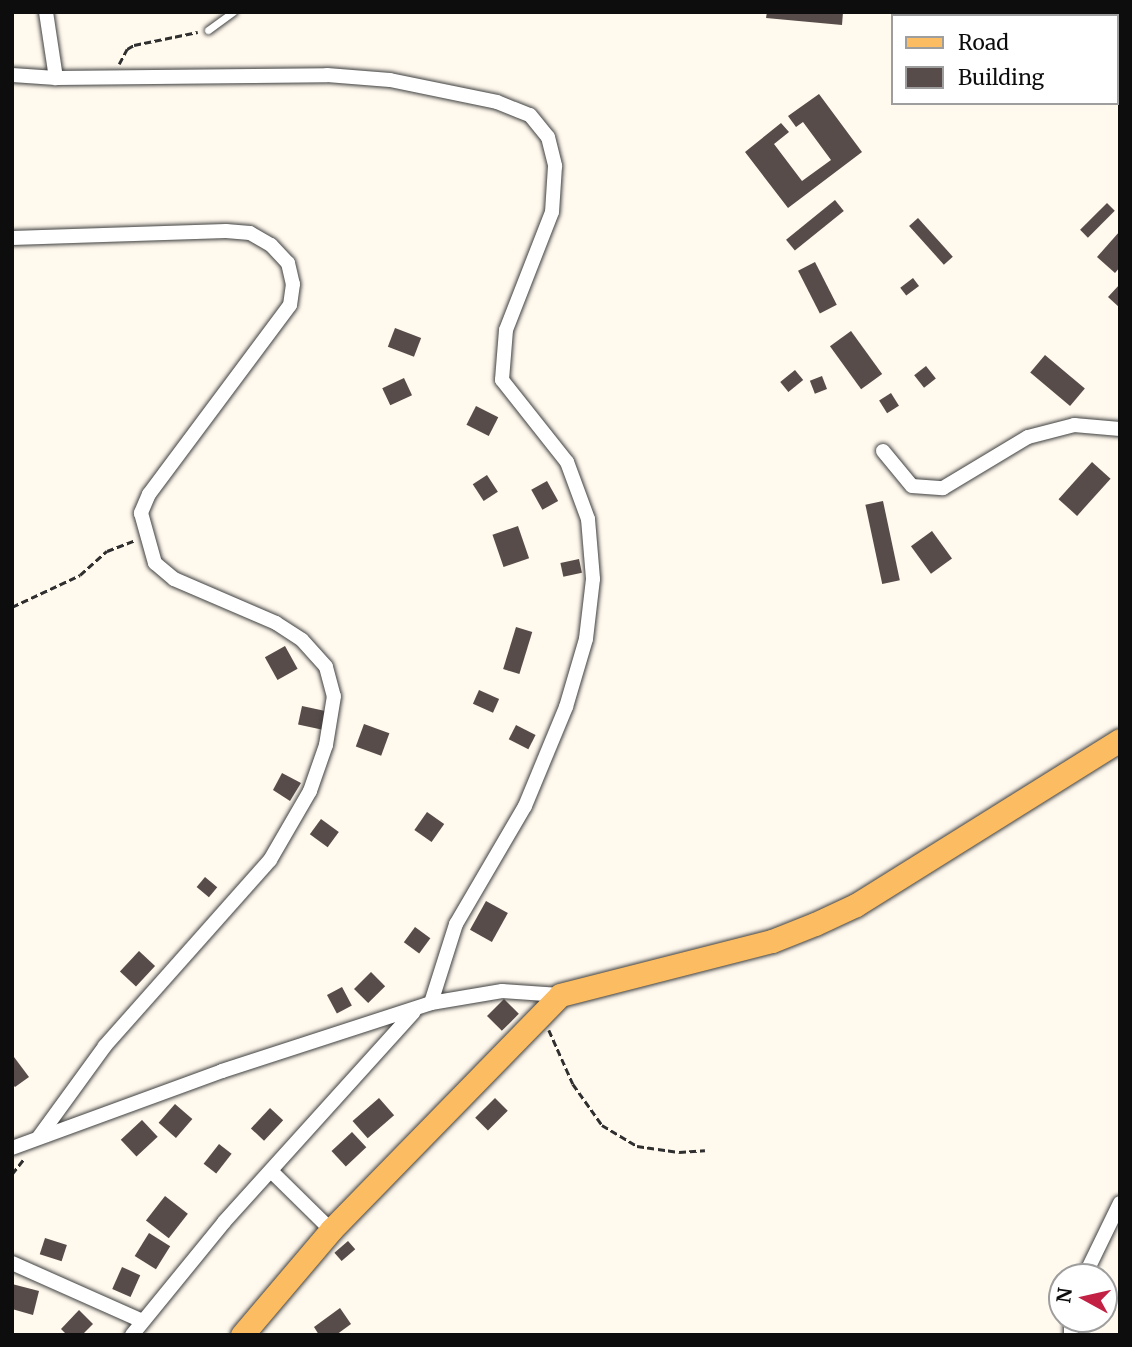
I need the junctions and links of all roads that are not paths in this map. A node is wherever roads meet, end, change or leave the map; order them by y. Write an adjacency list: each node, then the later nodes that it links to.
1 (46, 12): 5 (street)
2 (233, 12): 3 (lane)
3 (208, 30)
4 (12, 75): 5 (street)
5 (56, 78): 11 (street)
6 (12, 238): 13 (street)
7 (1120, 429): 8 (street)
8 (883, 451)
9 (1120, 740): 10 (main road)
10 (560, 995): 11 (street); 17 (main road)
11 (431, 1003): 12 (street)
12 (416, 1011): 13 (street); 15 (street)
13 (39, 1137): 14 (street)
14 (12, 1148)
15 (271, 1171): 17 (street); 20 (street)
16 (1120, 1203): 19 (street)
17 (331, 1230): 22 (main road)
18 (12, 1263): 20 (street)
19 (1091, 1263)
20 (142, 1321): 21 (street)
21 (132, 1335)
22 (242, 1335)

